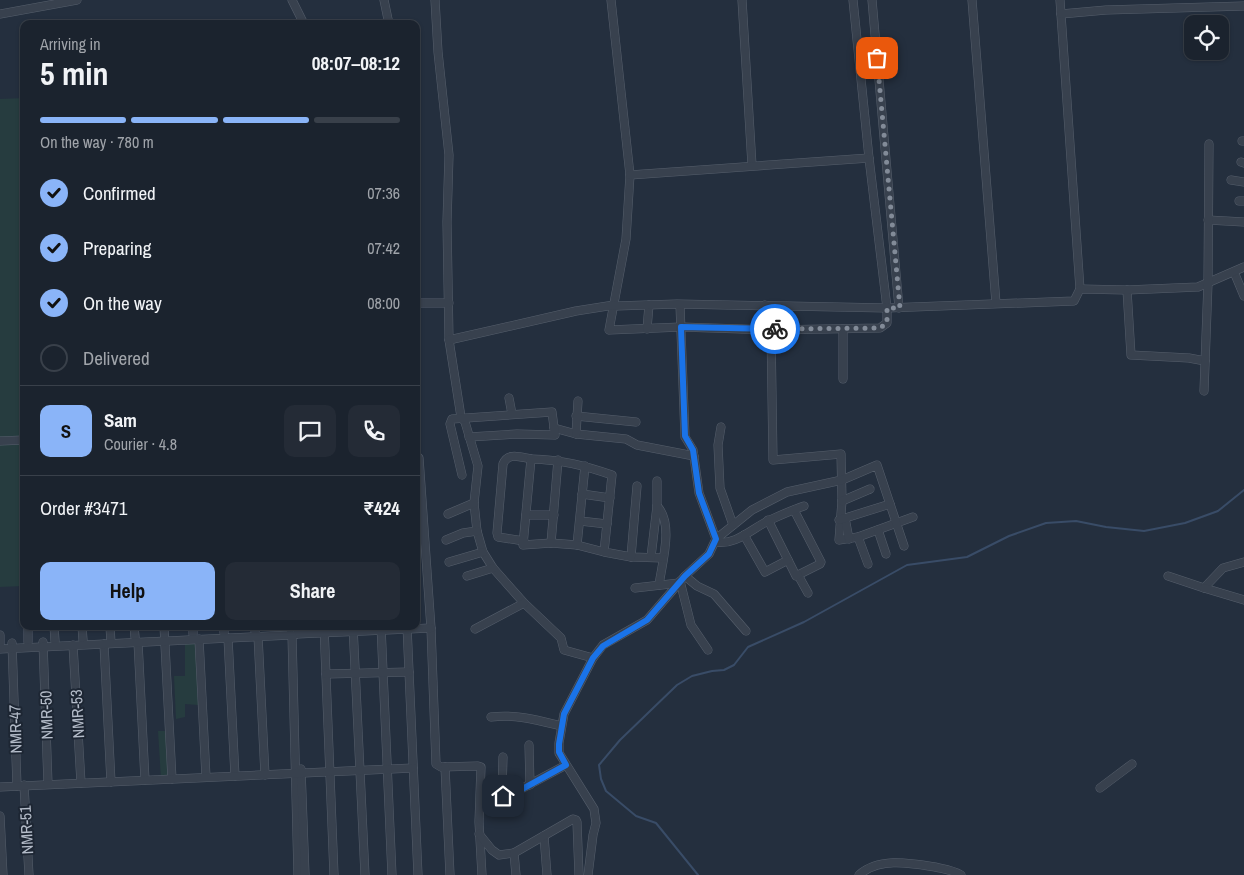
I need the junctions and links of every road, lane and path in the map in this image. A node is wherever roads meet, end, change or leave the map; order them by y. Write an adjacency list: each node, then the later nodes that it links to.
1 (77, 0): 12 (street)
2 (292, 0): 14 (street)
3 (384, 0): 15 (street)
4 (435, 0): 31 (street)
5 (611, 0): 19 (street)
6 (742, 0): 18 (street)
7 (853, 0): 17 (street)
8 (872, 0): 38 (street)
9 (972, 0): 32 (street)
10 (1060, 0): 13 (street)
11 (1244, 6): 13 (street)
12 (0, 14)
13 (1061, 14): 27 (street)
14 (302, 20)
15 (387, 20)
16 (1209, 144): 22 (street)
17 (869, 158): 18 (street); 37 (street)
18 (752, 165): 19 (street)
19 (630, 175): 33 (street)
20 (1231, 180): 21 (street)
21 (1244, 182)
22 (1208, 220): 23 (street); 26 (street)
23 (1244, 222)
24 (1244, 267): 25 (street)
25 (1234, 272): 26 (street); 29 (street)
26 (1208, 283): 28 (street); 44 (street)
27 (1080, 289): 28 (street); 32 (street)
28 (1127, 290): 44 (street)
29 (1244, 296)
30 (420, 303): 31 (street)
31 (448, 303): 43 (street)
32 (996, 304): 38 (street)
33 (614, 305): 34 (street); 40 (street); 43 (street)
34 (649, 305): 35 (street); 40 (street)
35 (680, 305): 36 (street); 39 (street)
36 (765, 305): 37 (street); 42 (street)
37 (887, 308): 38 (street); 41 (street)
38 (900, 308)
39 (681, 327): 40 (street); 42 (street); 59 (street)
40 (647, 329)
41 (843, 329): 42 (street); 45 (street)
42 (771, 330): 65 (street)
43 (449, 340): 51 (street)
44 (1205, 361): 46 (street)
45 (843, 379)
46 (1204, 391)
47 (510, 398): 49 (street)
48 (578, 401): 50 (street)
49 (512, 414): 51 (street); 54 (street)
50 (576, 416): 52 (street); 55 (street)
51 (462, 417): 56 (street); 64 (street)
52 (636, 422)
53 (721, 427): 86 (street)
54 (554, 428): 55 (street); 56 (street)
55 (576, 434): 59 (street)
56 (469, 437): 72 (street)
57 (0, 440): 58 (street)
58 (20, 440)
59 (694, 456): 92 (street)
60 (531, 459): 61 (street); 78 (street); 93 (street)
61 (558, 460): 62 (street); 79 (street)
62 (584, 466): 69 (street); 70 (street)
63 (420, 472): 119 (street)
64 (462, 475)
65 (842, 480): 71 (street); 73 (street); 86 (street)
66 (657, 482): 74 (street)
67 (637, 486): 100 (street)
68 (870, 488): 71 (street)
69 (582, 494): 70 (street); 83 (street)
70 (610, 498): 84 (street)
71 (842, 501): 81 (street)
72 (474, 503): 77 (street); 87 (street)
73 (890, 504): 81 (street); 85 (street)
74 (656, 506): 101 (street); 102 (street)
75 (804, 506): 76 (street)
76 (794, 510): 82 (street); 108 (street)
77 (448, 514)
78 (526, 515): 79 (street); 93 (street)
79 (554, 515): 94 (street)
80 (913, 517): 85 (street)
81 (842, 519): 90 (street)
82 (768, 520): 89 (street); 103 (street)
83 (580, 521): 84 (street); 95 (street)
84 (607, 524): 98 (street)
85 (896, 524): 88 (street); 96 (street)
86 (733, 525): 92 (street)
87 (477, 530): 91 (street); 97 (street)
88 (878, 530): 90 (street); 99 (street)
89 (744, 535): 92 (street); 103 (street)
90 (858, 537): 106 (street)
91 (446, 540)
92 (716, 540): 111 (street)
93 (524, 541): 94 (street)
94 (551, 543): 95 (street)
95 (577, 545): 98 (street)
96 (904, 546)
97 (483, 552): 104 (street); 107 (street)
98 (604, 552): 100 (street)
99 (886, 554)
100 (631, 557): 101 (street)
101 (650, 557): 102 (street)
102 (663, 558): 112 (street)
103 (788, 560): 108 (street)
104 (449, 562)
105 (1244, 562): 114 (street)
106 (868, 564)
107 (493, 568): 109 (street); 117 (street)
108 (798, 575): 115 (street)
109 (467, 576)
110 (1168, 576): 114 (street)
111 (681, 580): 112 (street); 133 (street); 150 (street); 151 (street)
112 (659, 585): 113 (street)
113 (635, 588)
114 (1204, 588): 116 (street)
115 (808, 593)
116 (1244, 600)
117 (524, 603): 121 (street); 151 (street)
118 (420, 624): 119 (street)
119 (431, 625): 120 (street); 162 (street)
120 (420, 626)
121 (475, 629)
122 (28, 630): 143 (street)
123 (54, 630): 142 (street)
124 (82, 630): 140 (street)
125 (110, 630): 144 (street)
126 (135, 630): 141 (street)
127 (164, 630): 139 (street)
128 (309, 630): 135 (street)
129 (324, 630): 155 (street)
130 (353, 630): 154 (street)
131 (381, 630): 152 (street)
132 (407, 630): 153 (street)
133 (746, 630)
134 (256, 631): 135 (street); 136 (street); 168 (street)
135 (294, 631): 167 (street)
136 (225, 632): 137 (street); 169 (street)
137 (195, 633): 139 (street); 170 (street)
138 (0, 635): 145 (street)
139 (165, 638): 141 (street); 171 (street)
140 (83, 640): 142 (street); 144 (street)
141 (137, 640): 144 (street); 172 (street)
142 (55, 641): 146 (street)
143 (28, 642): 146 (street); 148 (street)
144 (109, 642): 147 (street); 173 (street)
145 (0, 644): 148 (street)
146 (43, 644): 147 (street); 148 (street); 175 (street, NMR-50)
147 (73, 645): 174 (street, NMR-53)
148 (12, 646): 149 (street); 178 (street, NMR-47)
149 (0, 649)
150 (708, 650)
151 (593, 658): 157 (street)
152 (383, 672): 153 (street); 154 (street); 164 (street)
153 (409, 672): 163 (street)
154 (355, 673): 155 (street); 165 (street)
155 (326, 674): 166 (street)
156 (491, 717): 157 (street)
157 (561, 726): 161 (street)
158 (529, 744): 176 (street)
159 (503, 756): 176 (street)
160 (1132, 764): 179 (street)
161 (566, 765): 176 (street); 197 (street)
162 (446, 767): 181 (street); 192 (street)
163 (413, 768): 164 (street); 191 (street)
164 (387, 769): 165 (street); 190 (street)
165 (360, 770): 166 (street); 189 (street)
166 (330, 772): 167 (street); 188 (street)
167 (298, 773): 168 (street); 186 (street); 187 (street)
168 (265, 775): 169 (street)
169 (235, 776): 170 (street)
170 (206, 777): 171 (street)
171 (172, 779): 172 (street)
172 (145, 780): 173 (street)
173 (111, 782): 174 (street)
174 (81, 783): 175 (street)
175 (48, 784): 178 (street)
176 (530, 785)
177 (0, 786): 178 (street)
178 (21, 786): 185 (street, NMR-51)
179 (1100, 788)
180 (0, 816): 184 (street)
181 (479, 834): 183 (street); 193 (street)
182 (544, 836): 183 (street); 195 (street); 196 (street)
183 (514, 853): 194 (street)
184 (2, 875)
185 (29, 875)
186 (298, 875)
187 (305, 875)
188 (334, 875)
189 (365, 875)
190 (392, 875)
191 (418, 875)
192 (450, 875)
193 (482, 875)
194 (516, 875)
195 (547, 875)
196 (579, 875)
197 (588, 875)
198 (859, 875): 199 (street)
199 (961, 875)

